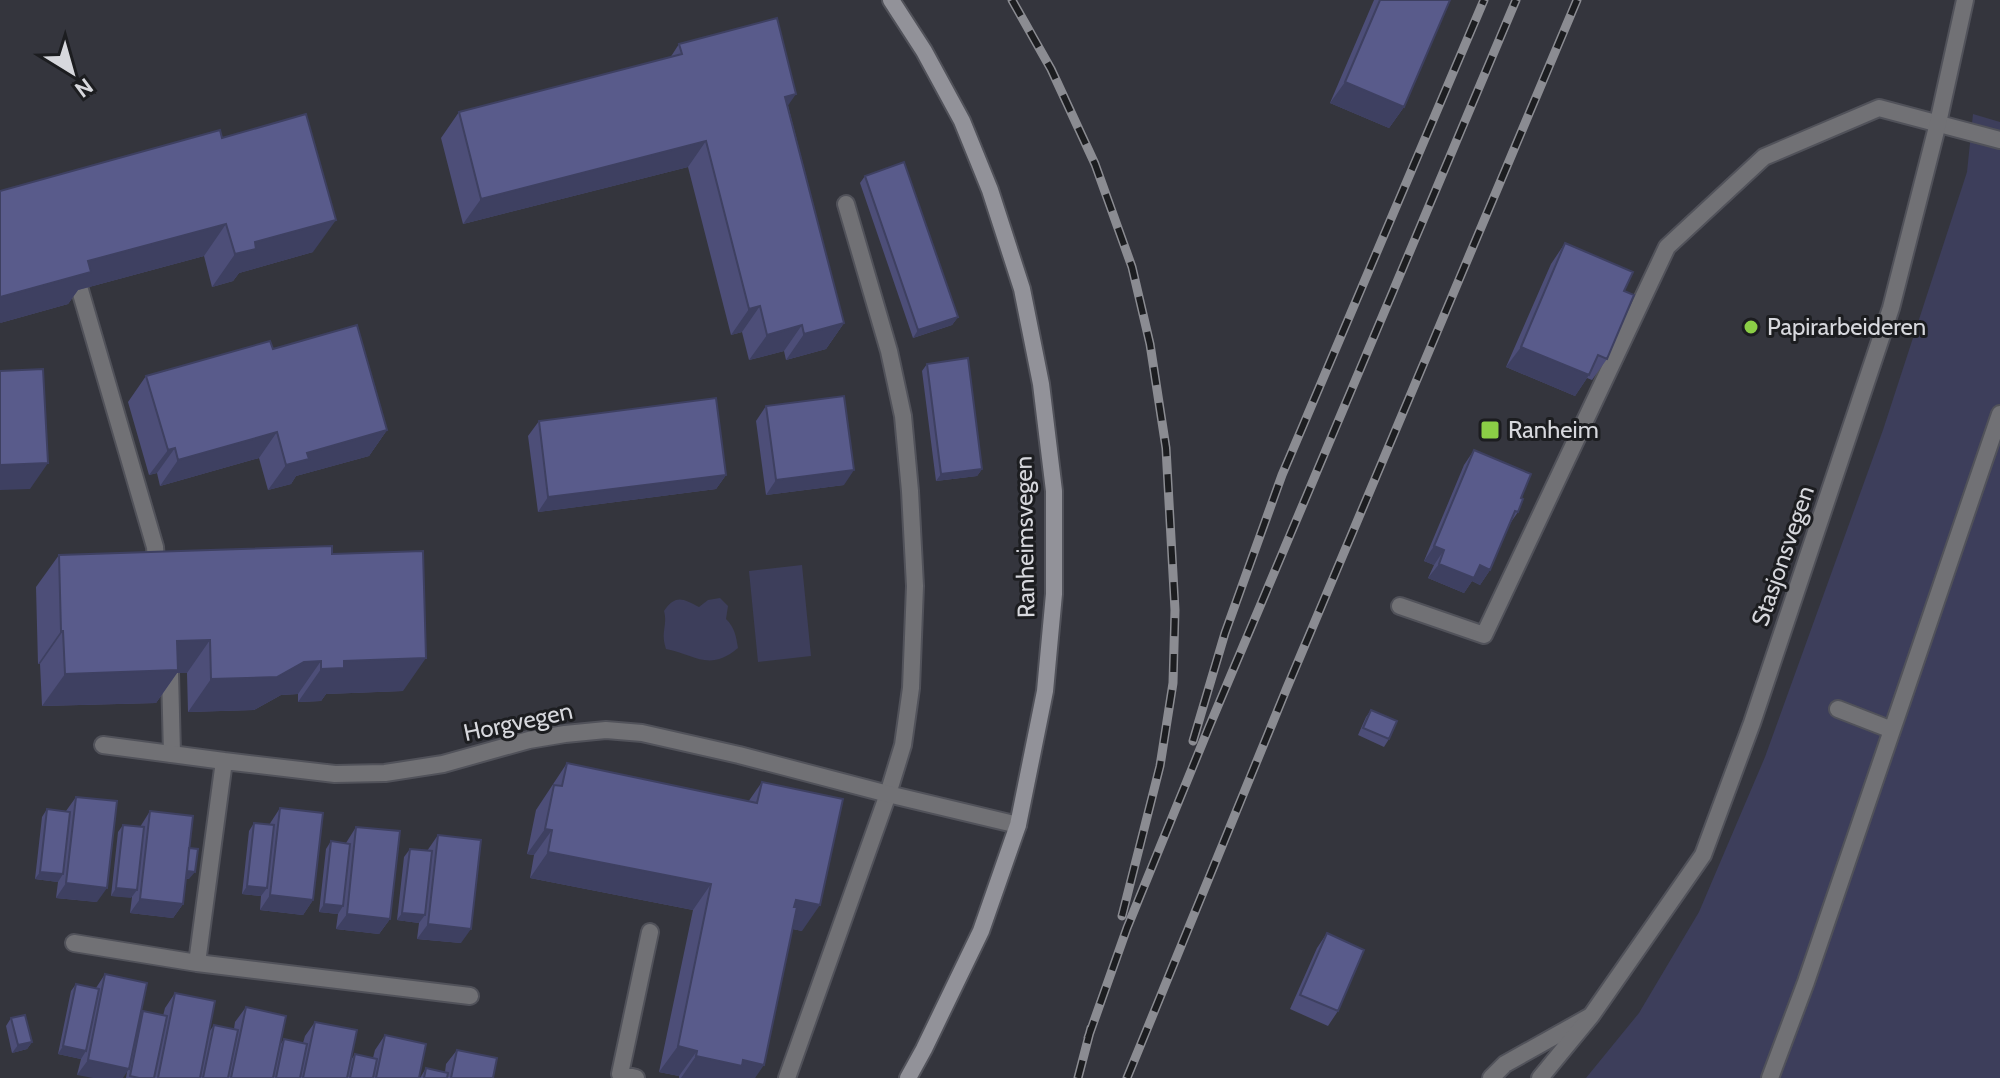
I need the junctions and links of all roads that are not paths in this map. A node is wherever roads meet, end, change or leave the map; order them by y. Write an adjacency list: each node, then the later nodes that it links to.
1 (891, 0): 17 (street, Ranheimsvegen)
2 (1965, 0): 3 (street, Stasjonsvegen)
3 (1938, 123): 4 (street); 9 (street); 22 (street, Stasjonsvegen)
4 (2000, 140)
5 (846, 204): 16 (street)
6 (80, 290): 8 (street)
7 (2000, 414): 12 (street)
8 (158, 583)
9 (1400, 606)
10 (170, 673): 14 (street)
11 (1838, 709): 12 (street)
12 (1892, 730): 28 (street)
13 (103, 745): 14 (street, Horgvegen)
14 (172, 754): 15 (street, Horgvegen)
15 (224, 761): 16 (street, Horgvegen); 20 (street)
16 (888, 794): 17 (street, Horgvegen); 24 (street)
17 (1018, 825): 25 (street, Ranheimsvegen)
18 (650, 932): 23 (street)
19 (74, 943): 20 (street)
20 (197, 963): 21 (street)
21 (470, 996)
22 (1591, 1016): 26 (street); 27 (street, Stasjonsvegen)
23 (636, 1078)
24 (787, 1078)
25 (908, 1078)
26 (1491, 1078)
27 (1540, 1078)
28 (1770, 1078)

